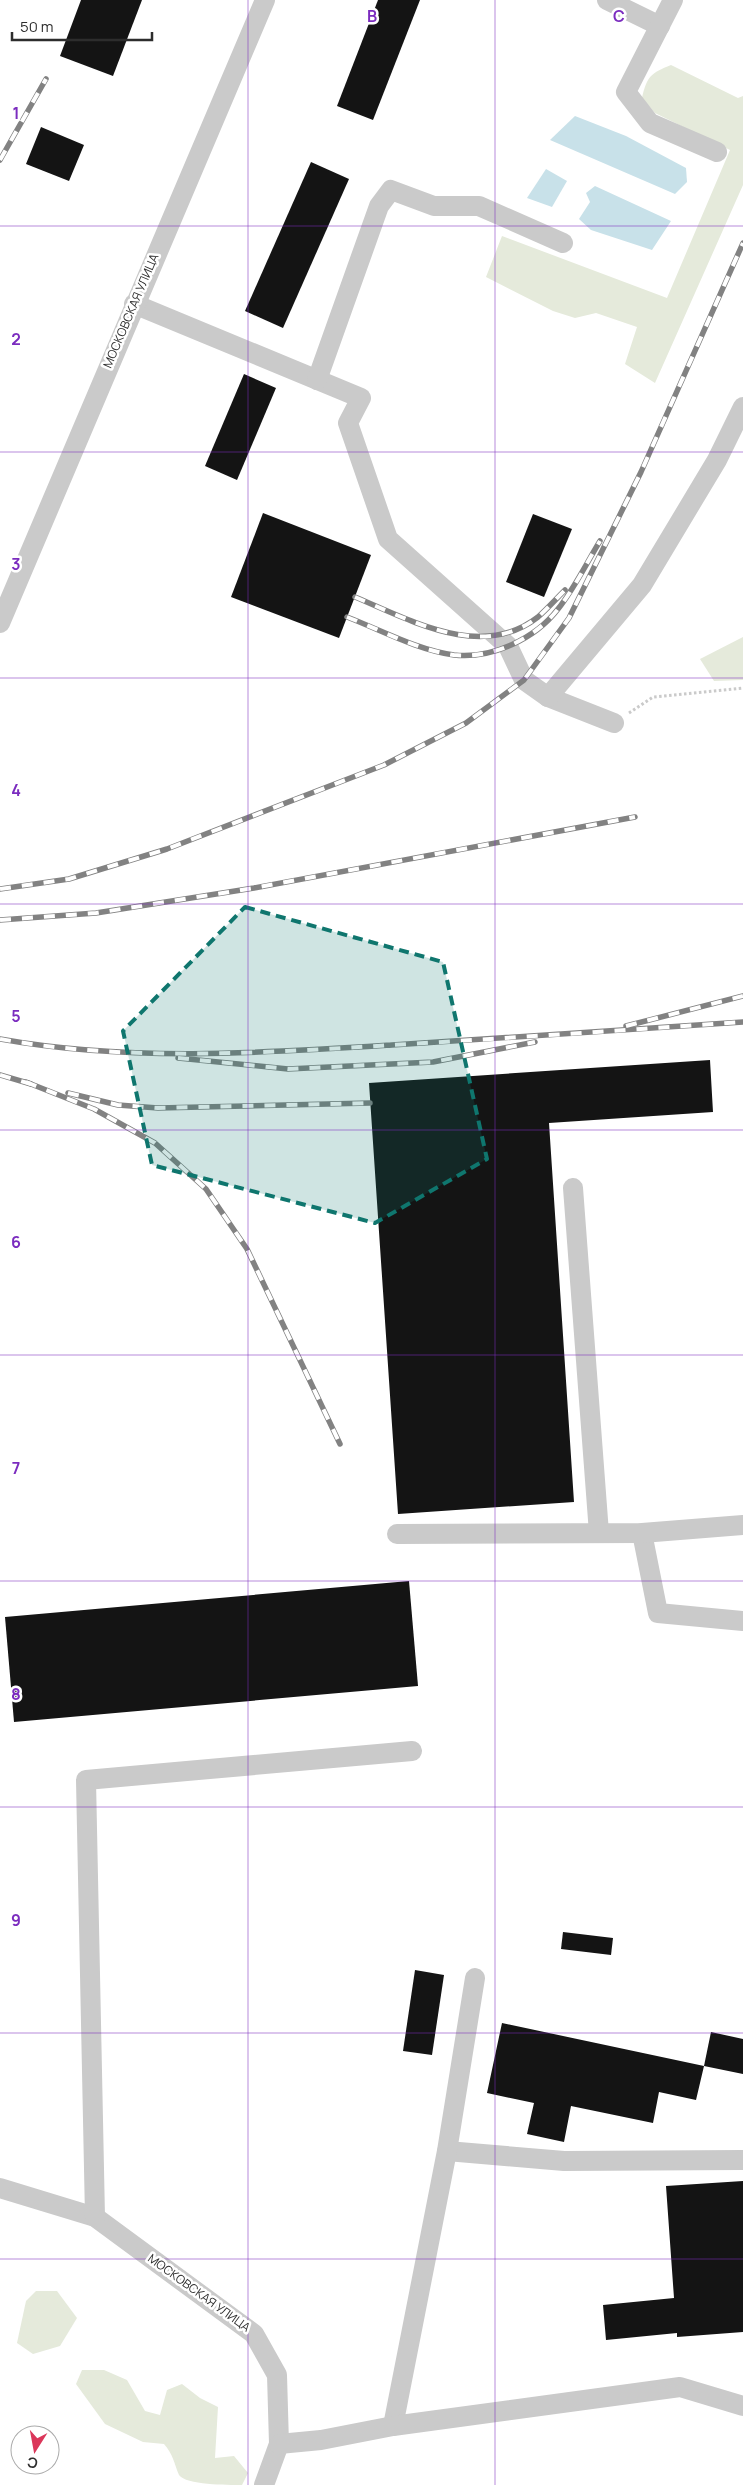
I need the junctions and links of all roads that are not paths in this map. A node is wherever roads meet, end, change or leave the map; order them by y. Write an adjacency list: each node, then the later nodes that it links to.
1 (265, 0): 7 (street, МОСКОВСКАЯ УЛИЦА)
2 (607, 0): 4 (street)
3 (673, 0): 4 (street)
4 (660, 26): 5 (street)
5 (718, 152)
6 (563, 243): 8 (street)
7 (134, 304): 8 (street); 10 (street, МОСКОВСКАЯ УЛИЦА)
8 (317, 380): 11 (street)
9 (743, 407): 11 (street)
10 (0, 623)
11 (548, 697): 12 (street)
12 (614, 723)
13 (573, 1188): 15 (street)
14 (743, 1526): 16 (street)
15 (599, 1533): 16 (street); 17 (street)
16 (642, 1533): 18 (street)
17 (397, 1534)
18 (743, 1621)
19 (412, 1751): 24 (street)
20 (475, 1978): 21 (street)
21 (447, 2151): 22 (street); 26 (street)
22 (743, 2160)
23 (0, 2188): 24 (street, МОСКОВСКАЯ УЛИЦА)
24 (95, 2216): 27 (street, МОСКОВСКАЯ УЛИЦА)
25 (743, 2406): 26 (street)
26 (393, 2426): 27 (street)
27 (279, 2444): 28 (street, МОСКОВСКАЯ УЛИЦА)
28 (264, 2485)

